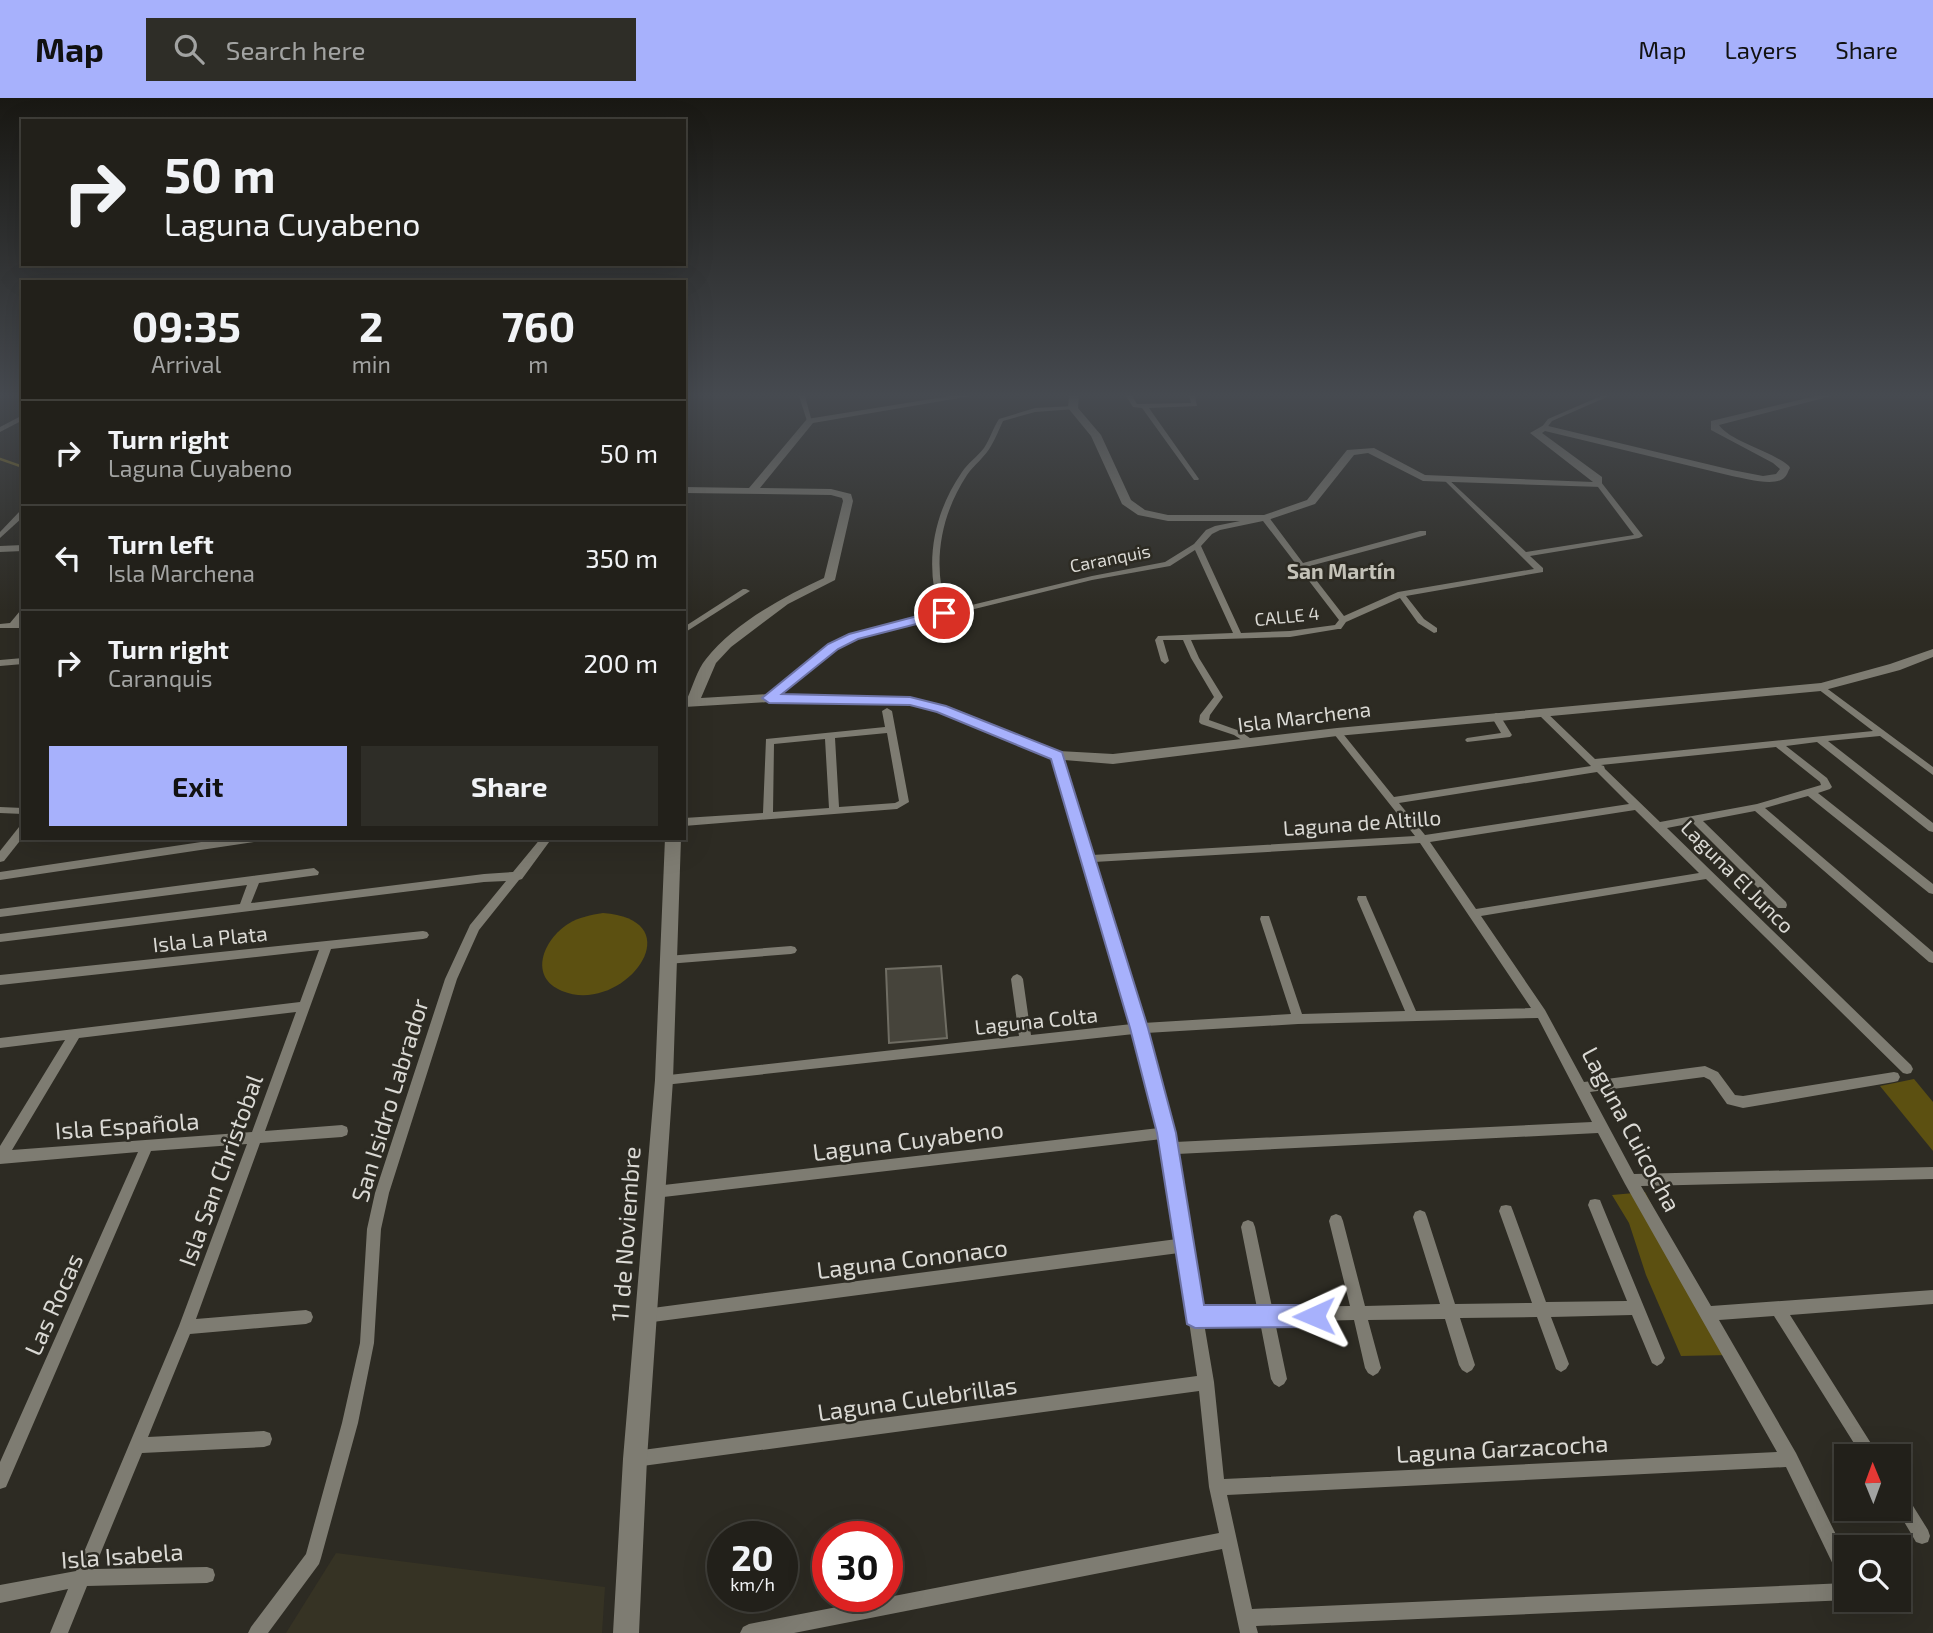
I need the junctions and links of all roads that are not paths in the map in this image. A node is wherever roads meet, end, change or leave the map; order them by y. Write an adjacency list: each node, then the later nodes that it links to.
1 (771, 468): 13 (street)
2 (970, 468): 26 (street)
3 (1111, 468): 16 (street)
4 (1188, 468): 10 (street)
5 (1337, 468): 16 (street, Caranquis)
6 (1402, 468): 11 (street, Caranquis)
7 (1586, 468): 12 (street)
8 (1713, 468): 9 (street)
9 (1785, 468)
10 (1196, 479)
11 (1447, 480): 12 (street, Caranquis); 22 (street)
12 (1599, 482): 22 (street)
13 (753, 489): 14 (street); 42 (street)
14 (686, 490)
15 (21, 517): 18 (street)
16 (1265, 518): 19 (street, Caranquis); 23 (street)
17 (1423, 533): 23 (street)
18 (0, 536)
19 (1197, 546): 26 (street, Caranquis); 34 (street)
20 (21, 548): 21 (street)
21 (0, 549)
22 (1525, 554): 25 (street, CALLE 4)
23 (1301, 566): 28 (street)
24 (746, 591): 32 (street)
25 (1401, 594): 28 (street, CALLE 4); 33 (street)
26 (944, 613): 41 (street, Caranquis)
27 (21, 615): 29 (street)
28 (1343, 620): 34 (street, CALLE 4)
29 (12, 625): 30 (street); 31 (street)
30 (21, 625)
31 (0, 626)
32 (686, 630)
33 (1434, 630)
34 (1238, 636): 35 (street, CALLE 4)
35 (1186, 637): 38 (street, CALLE 4); 52 (street)
36 (1933, 653): 40 (street, Isla Marchena)
37 (21, 661): 39 (street)
38 (1165, 661)
39 (0, 663)
40 (1821, 687): 44 (street, Isla Marchena); 48 (street)
41 (769, 698): 42 (street, Isla Marchena); 54 (street, Isla Marchena)
42 (688, 703)
43 (887, 711): 46 (street)
44 (1541, 712): 45 (street, Isla Marchena); 55 (street, Laguna El Junco)
45 (1496, 716): 47 (street, Isla Marchena); 51 (street)
46 (890, 730): 49 (street); 62 (street)
47 (1337, 732): 52 (street, Isla Marchena); 58 (street, Laguna Cuicocha)
48 (1881, 733): 50 (street); 56 (street)
49 (830, 736): 62 (street); 64 (street)
50 (1819, 739): 53 (street); 68 (street)
51 (1470, 740)
52 (1251, 743): 54 (street, Isla Marchena)
53 (1777, 743): 55 (street); 57 (street)
54 (1057, 756): 75 (street)
55 (1598, 765): 58 (street); 59 (street, Laguna El Junco)
56 (1933, 772)
57 (1811, 793): 60 (street); 81 (street)
58 (1394, 800): 70 (street, Laguna Cuicocha)
59 (1637, 806): 67 (street, Laguna El Junco); 70 (street, Laguna de Altillo)
60 (1756, 807): 65 (street); 92 (street)
61 (0, 810): 63 (street)
62 (834, 810): 64 (street)
63 (21, 811)
64 (768, 816): 66 (street)
65 (1695, 819): 67 (street); 83 (street)
66 (686, 822)
67 (1660, 825): 77 (street, Laguna El Junco)
68 (1933, 828)
69 (21, 832): 74 (street)
70 (1423, 839): 75 (street, Laguna de Altillo); 86 (street, Laguna Cuicocha)
71 (241, 840): 78 (street)
72 (545, 840): 79 (street, San Isidro Labrador)
73 (673, 840): 93 (street, 11 de Noviembre)
74 (0, 858)
75 (1088, 859): 100 (street)
76 (314, 872): 80 (street)
77 (1708, 875): 86 (street); 104 (street, Laguna El Junco)
78 (0, 876)
79 (518, 876): 84 (street); 159 (street, San Isidro Labrador)
80 (255, 879): 84 (street); 85 (street)
81 (1933, 890)
82 (1362, 899): 98 (street)
83 (1782, 905)
84 (244, 907): 89 (street)
85 (0, 913)
86 (1475, 913): 97 (street, Laguna Cuicocha)
87 (1265, 919): 99 (street)
88 (424, 935): 90 (street, Isla La Plata)
89 (0, 938)
90 (327, 945): 95 (street, Isla La Plata); 96 (street, Isla San Christobal)
91 (791, 950): 93 (street)
92 (1933, 959)
93 (667, 960): 106 (street, 11 de Noviembre)
94 (1017, 979): 102 (street)
95 (0, 980)
96 (305, 1006): 101 (street); 111 (street, Isla San Christobal)
97 (1541, 1013): 98 (street, Laguna Colta); 107 (street, Laguna Cuicocha)
98 (1413, 1017): 99 (street, Laguna Colta)
99 (1298, 1019): 100 (street, Laguna Colta)
100 (1139, 1028): 102 (street, Laguna Colta); 110 (street)
101 (75, 1034): 103 (street); 114 (street)
102 (1027, 1041): 106 (street, Laguna Colta)
103 (0, 1043)
104 (1907, 1069)
105 (1894, 1077): 107 (street)
106 (664, 1080): 117 (street, 11 de Noviembre)
107 (1583, 1088): 108 (street, Laguna Cuicocha)
108 (1602, 1127): 113 (street); 116 (street, Laguna Cuicocha)
109 (342, 1131): 111 (street, Isla Española)
110 (1167, 1133): 113 (street); 117 (street, Laguna Cuyabeno)
111 (258, 1138): 112 (street, Isla Española); 135 (street, Isla San Christobal)
112 (147, 1146): 114 (street, Isla Española); 147 (street, Las Rocas)
113 (1170, 1148): 123 (street)
114 (0, 1157)
115 (1933, 1173): 116 (street)
116 (1630, 1180): 129 (street, Laguna Cuicocha)
117 (655, 1192): 131 (street, 11 de Noviembre)
118 (1595, 1205): 125 (street)
119 (1506, 1211): 127 (street)
120 (1420, 1217): 128 (street)
121 (1336, 1221): 130 (street)
122 (1248, 1227): 134 (street)
123 (1185, 1245): 131 (street, Laguna Cononaco); 133 (street)
124 (1933, 1297): 126 (street)
125 (1636, 1308): 127 (street); 136 (street)
126 (1778, 1309): 129 (street); 143 (street)
127 (1542, 1310): 128 (street); 137 (street)
128 (1451, 1314): 130 (street); 138 (street)
129 (1707, 1314): 146 (street, Laguna Cuicocha)
130 (1360, 1315): 134 (street); 139 (street)
131 (645, 1316): 145 (street, 11 de Noviembre)
132 (306, 1317): 135 (street)
133 (1195, 1317): 134 (street); 141 (street)
134 (1268, 1317): 140 (street)
135 (186, 1327): 144 (street, Isla San Christobal)
136 (1657, 1358)
137 (1561, 1364)
138 (1467, 1365)
139 (1373, 1368)
140 (1279, 1379)
141 (1206, 1382): 145 (street, Laguna Culebrillas); 148 (street)
142 (264, 1439): 144 (street)
143 (1863, 1444)
144 (137, 1445): 154 (street, Isla San Christobal)
145 (635, 1459): 160 (street, 11 de Noviembre)
146 (1790, 1459): 148 (street, Laguna Garzacocha); 152 (street, Laguna Cuicocha)
147 (0, 1481)
148 (1217, 1487): 151 (street)
149 (1911, 1518): 150 (street)
150 (1922, 1536)
151 (1229, 1539): 157 (street); 161 (street)
152 (1834, 1549)
153 (207, 1575): 154 (street, Isla Isabela)
154 (84, 1578): 156 (street, Isla Isabela); 158 (street, Isla San Christobal)
155 (1834, 1593): 157 (street)
156 (0, 1594)
157 (1248, 1626)
158 (59, 1633)
159 (257, 1633)
160 (626, 1633)
161 (749, 1633)

